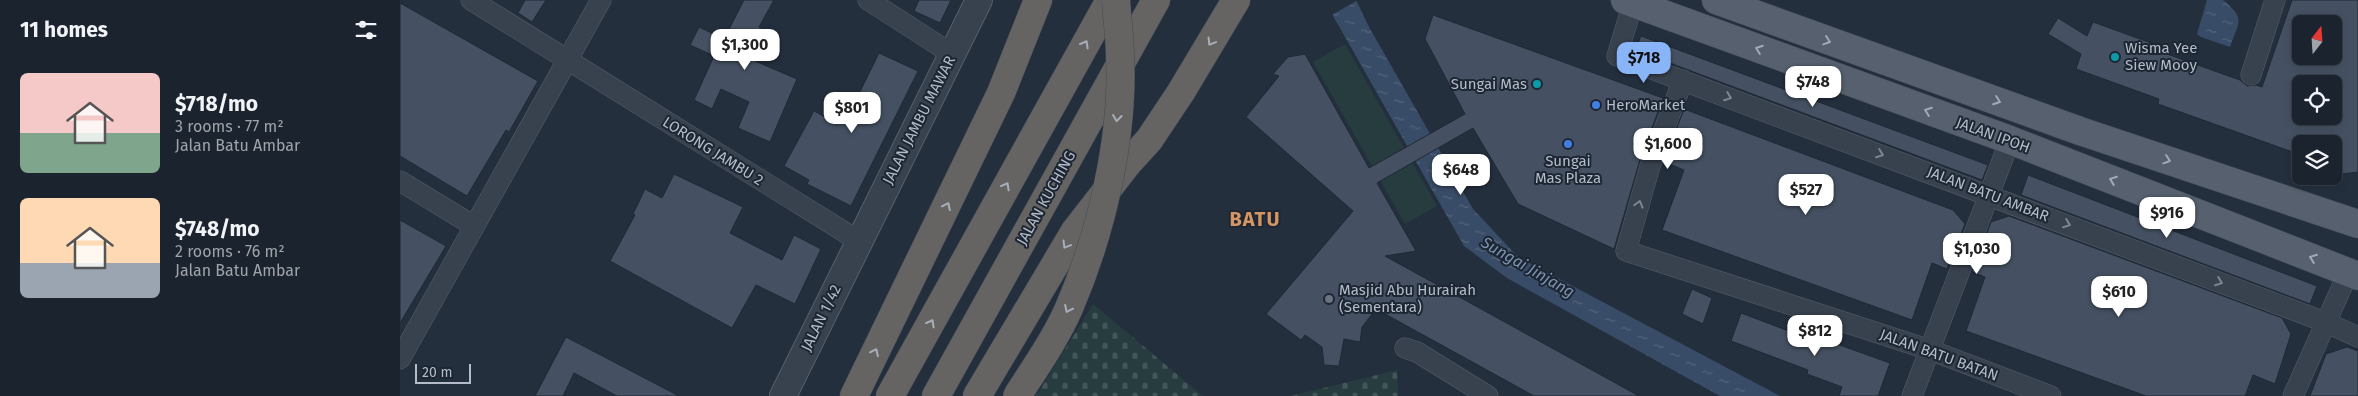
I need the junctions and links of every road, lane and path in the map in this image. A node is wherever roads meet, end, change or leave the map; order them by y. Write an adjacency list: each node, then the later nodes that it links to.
1 (471, 0): 15 (street, LORONG JAMBU 2)
2 (601, 0): 15 (street)
3 (868, 0): 14 (street)
4 (979, 0): 14 (street, JALAN JAMBU MAWAR)
5 (1038, 0): 18 (highway)
6 (1057, 0): 18 (highway)
7 (1110, 0): 33 (highway, one-way to 7)
8 (1116, 0): 36 (highway, one-way to 36, bridge)
9 (1156, 0): 34 (highway, JALAN KUCHING, bridge)
10 (1716, 0): 22 (main road, one-way to 22)
11 (2275, 0): 16 (street)
12 (1233, 2): 35 (highway, one-way to 35)
13 (1629, 2): 17 (street, JALAN BATU AMBAR); 19 (main road, JALAN IPOH, one-way to 13)
14 (952, 54): 24 (street, JALAN JAMBU MAWAR)
15 (568, 60): 23 (street); 24 (street, LORONG JAMBU 2)
16 (2251, 75)
17 (1682, 80): 21 (street, JALAN BATU AMBAR, one-way to 21); 29 (street, JALAN BATU BATAN, one-way to 17)
18 (1001, 94): 32 (highway, one-way to 18)
19 (2010, 140): 21 (street); 25 (main road, JALAN IPOH, one-way to 19)
20 (400, 181): 23 (street)
21 (1989, 194): 26 (street, JALAN BATU AMBAR, one-way to 26); 29 (street)
22 (2358, 224)
23 (474, 226): 30 (street)
24 (859, 240): 31 (street, JALAN 1/42)
25 (2355, 274): 26 (street)
26 (2325, 322): 27 (street, JALAN BATU AMBAR); 40 (street)
27 (2358, 337)
28 (1405, 348): 37 (street)
29 (1930, 350): 38 (street); 39 (street, JALAN BATU BATAN)
30 (400, 359)
31 (783, 396)
32 (854, 396)
33 (890, 396)
34 (936, 396)
35 (977, 396)
36 (1017, 396)
37 (1488, 396)
38 (1912, 396)
39 (2051, 396)
40 (2293, 396)

